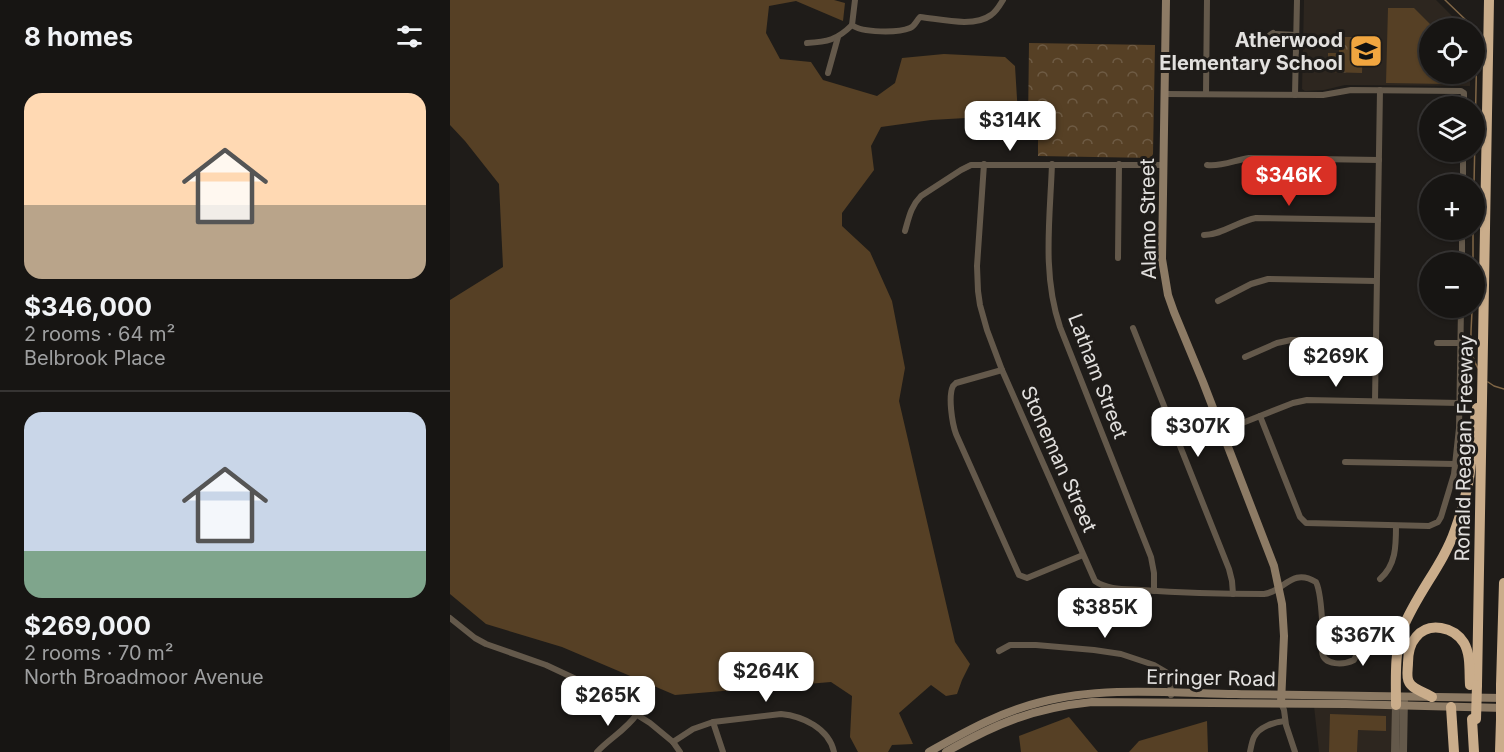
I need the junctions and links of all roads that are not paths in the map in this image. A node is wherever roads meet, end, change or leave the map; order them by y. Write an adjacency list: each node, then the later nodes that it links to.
1 (855, 0): 7 (street)
2 (1003, 0): 7 (street)
3 (1166, 0): 14 (main road, Alamo Street)
4 (1207, 0): 15 (street)
5 (1297, 0): 9 (street)
6 (1490, 0): 37 (highway, Ronald Reagan Freeway)
7 (852, 24): 10 (street)
8 (1273, 33): 9 (street)
9 (1296, 34): 16 (street)
10 (838, 37): 11 (street); 12 (street)
11 (807, 44)
12 (828, 73)
13 (1380, 90): 16 (street); 17 (street); 18 (street)
14 (1165, 94): 15 (street); 22 (main road, Alamo Street)
15 (1206, 94): 16 (street)
16 (1295, 95)
17 (1465, 96)
18 (1379, 160): 23 (street); 24 (street)
19 (984, 164): 20 (street); 25 (street); 36 (street, Stoneman Street)
20 (1052, 164): 21 (street); 49 (street, Latham Street)
21 (1119, 164): 22 (street); 27 (street)
22 (1163, 165): 41 (main road, Alamo Street)
23 (1207, 165)
24 (1377, 220): 26 (street); 28 (street)
25 (905, 231)
26 (1204, 235)
27 (1118, 258)
28 (1376, 281): 29 (street); 32 (street)
29 (1218, 301)
30 (1461, 318): 34 (street)
31 (1133, 328): 50 (street)
32 (1376, 340): 35 (street); 38 (street)
33 (1437, 343): 34 (street)
34 (1460, 343): 39 (street)
35 (1245, 357)
36 (1002, 370): 45 (street, Stoneman Street); 45 (street)
37 (1483, 384): 55 (highway, Ronald Reagan Freeway); 60 (highway)
38 (1375, 401): 39 (street); 40 (street)
39 (1460, 403): 43 (street)
40 (1260, 416): 41 (street); 44 (street)
41 (1222, 432): 48 (main road, Alamo Street)
42 (1345, 462): 43 (street)
43 (1455, 464): 44 (street)
44 (1396, 526): 46 (street)
45 (1083, 555): 49 (street, Stoneman Street)
46 (1380, 579)
47 (1504, 583): 53 (highway)
48 (1279, 587): 50 (street, Stoneman Street); 52 (street, Stoneman Street); 59 (main road, Alamo Street)
49 (1154, 591): 50 (street, Stoneman Street)
50 (1233, 594)
51 (450, 618): 63 (street)
52 (1357, 636)
53 (1504, 639): 79 (highway, bridge)
54 (999, 651): 56 (street)
55 (1474, 685): 57 (highway); 78 (highway)
56 (1171, 697): 59 (main road, Erringer Road); 71 (main road, Erringer Road); 72 (main road, Erringer Road)
57 (1432, 697): 58 (main road, Erringer Road); 60 (main road, Erringer Road)
58 (1504, 698)
59 (1282, 699): 60 (main road, Erringer Road); 64 (street, Alamo Street)
60 (1400, 701): 61 (main road, Erringer Road); 75 (street); 76 (street)
61 (1451, 707): 62 (main road, Erringer Road); 77 (highway)
62 (1504, 708)
63 (637, 714): 66 (street); 67 (street)
64 (1282, 721): 73 (street); 74 (street, Alamo Street)
65 (713, 722): 66 (street); 69 (street); 70 (street)
66 (673, 742): 68 (street)
67 (597, 752)
68 (680, 752)
69 (723, 752)
70 (834, 752)
71 (929, 752)
72 (946, 752)
73 (1250, 752)
74 (1295, 752)
75 (1395, 752)
76 (1403, 752)
77 (1454, 752)
78 (1475, 752)
79 (1500, 752)

